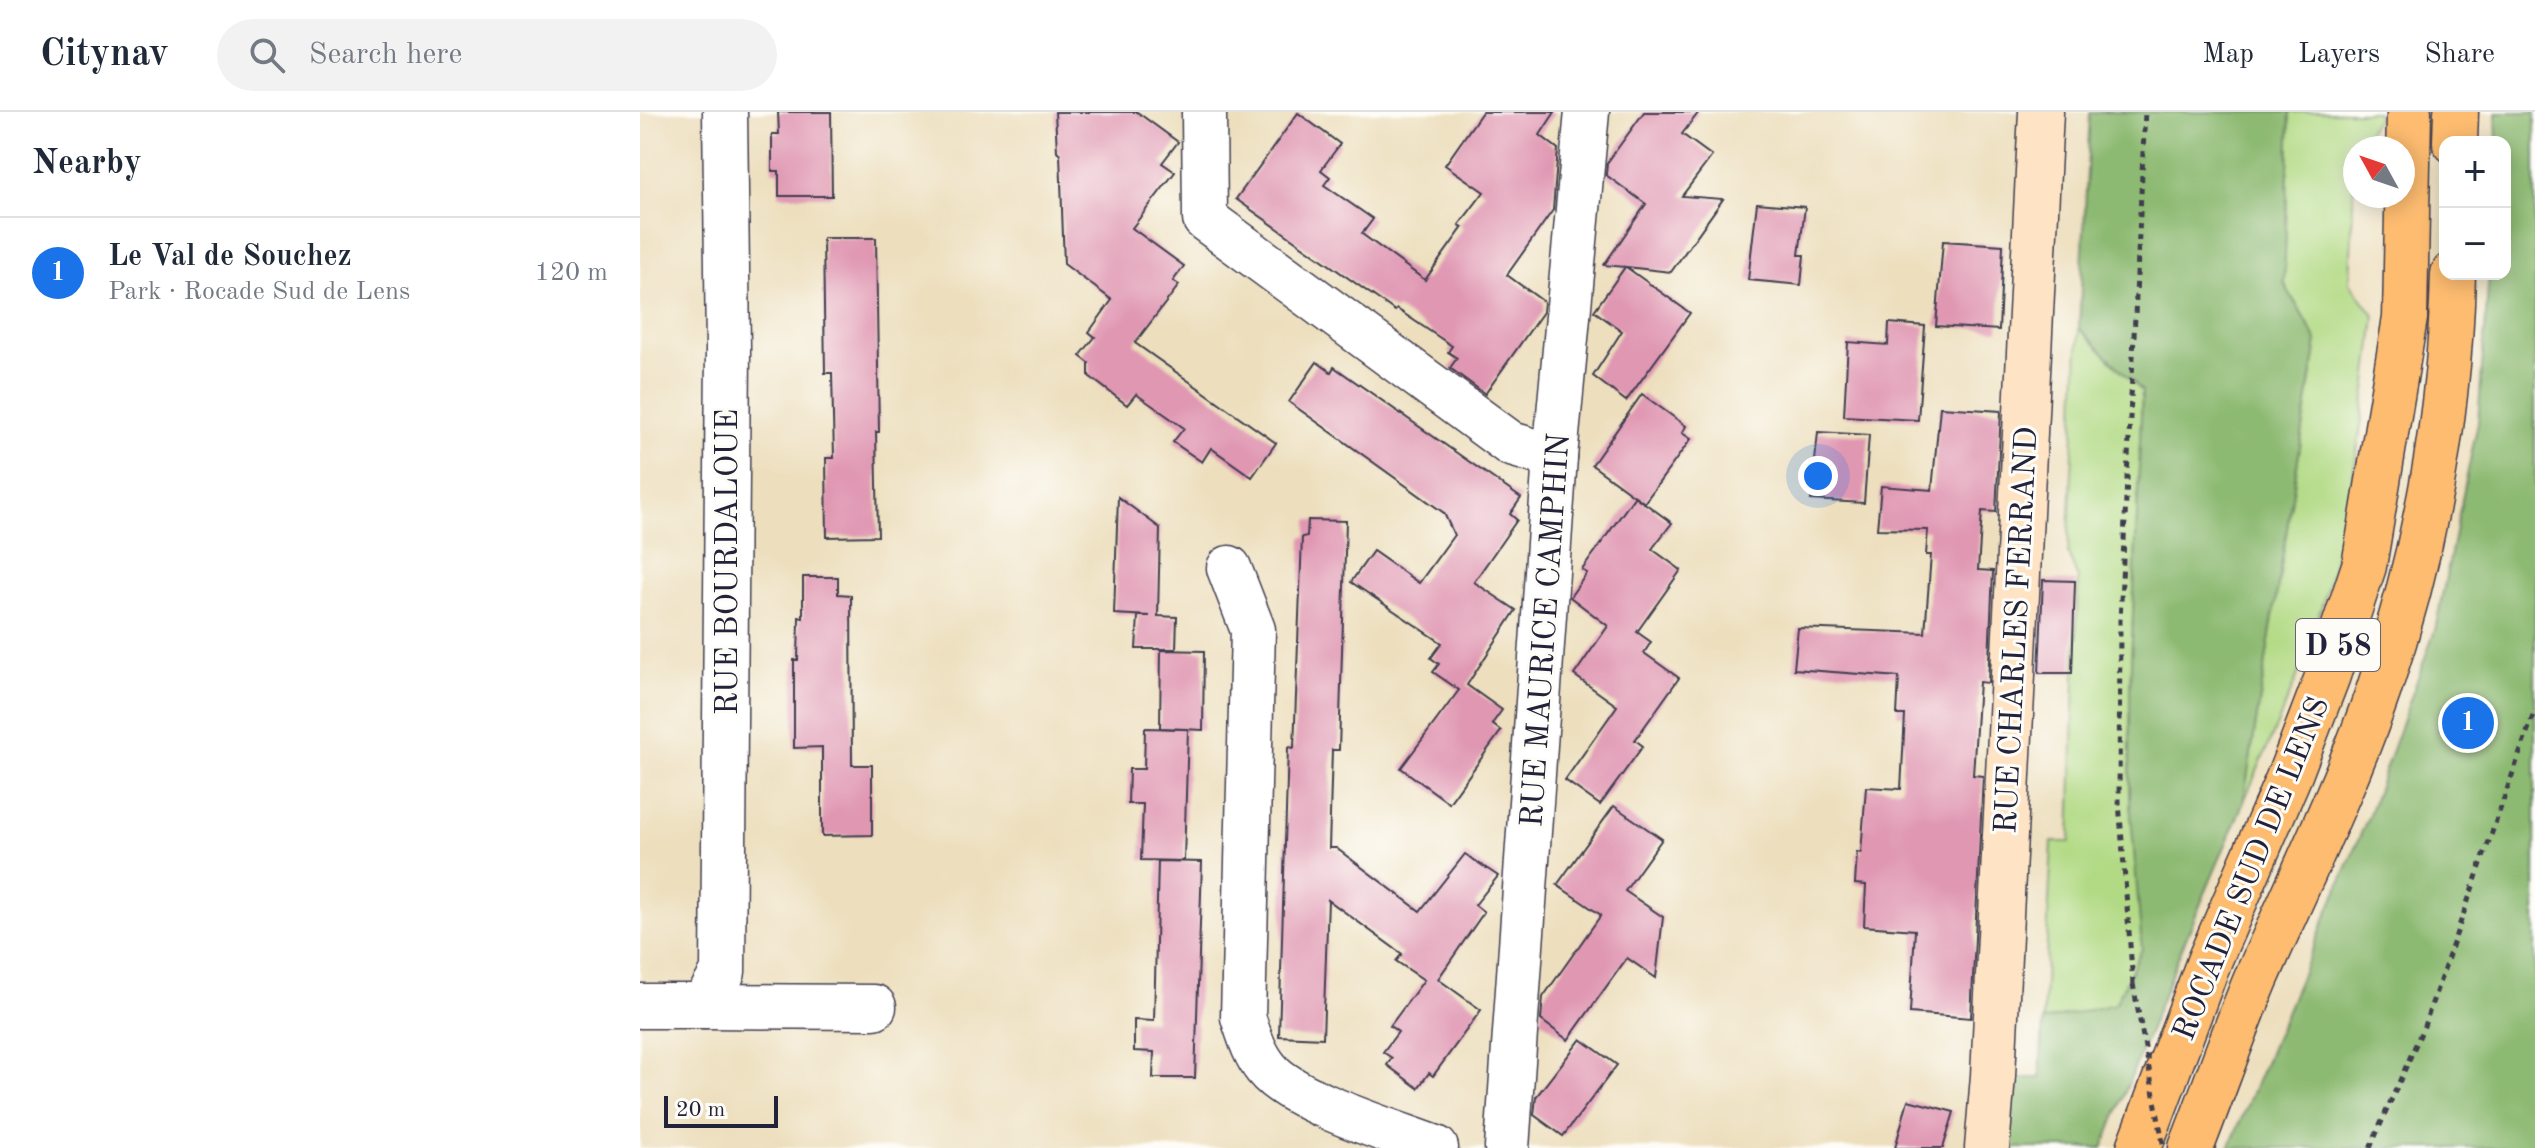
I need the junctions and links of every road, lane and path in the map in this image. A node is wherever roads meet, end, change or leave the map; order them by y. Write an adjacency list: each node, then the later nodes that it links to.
1 (725, 112): 14 (street, RUE BOURDALOUE)
2 (1204, 112): 10 (street)
3 (1587, 112): 10 (street, RUE MAURICE CAMPHIN)
4 (2041, 112): 18 (street, RUE CHARLES FERRAND)
5 (2145, 112): 20 (path, bridge)
6 (2409, 112): 19 (highway, ROCADE SUD DE LENS / D 58)
7 (2456, 112): 8 (highway)
8 (2455, 136)
9 (2453, 280): 21 (highway, ROCADE SUD DE LENS / D 58)
10 (1555, 457): 17 (street, RUE MAURICE CAMPHIN)
11 (1229, 568): 16 (street)
12 (2535, 710): 22 (path)
13 (640, 1006): 14 (street)
14 (704, 1006): 15 (street)
15 (874, 1007)
16 (1436, 1148)
17 (1507, 1148)
18 (1987, 1148)
19 (2139, 1148)
20 (2164, 1148)
21 (2191, 1148)
22 (2370, 1148)

